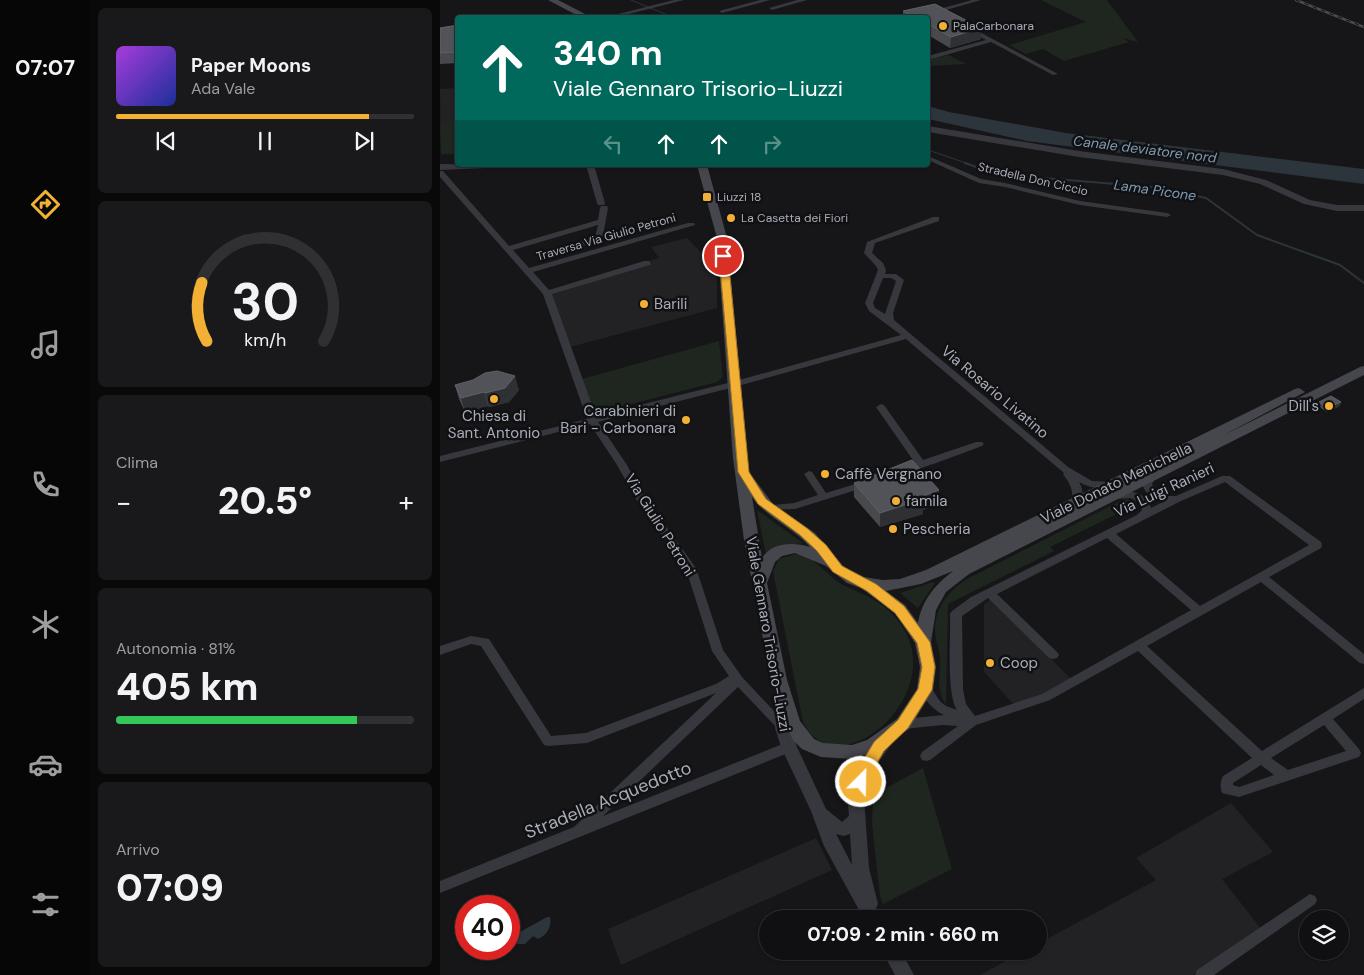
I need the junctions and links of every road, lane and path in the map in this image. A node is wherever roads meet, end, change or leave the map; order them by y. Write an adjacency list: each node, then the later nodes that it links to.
1 (552, 0): 10 (main road)
2 (681, 0): 11 (street)
3 (767, 0): 9 (street)
4 (795, 0): 7 (street)
5 (804, 0): 7 (street)
6 (978, 0): 8 (street)
7 (780, 1)
8 (936, 10): 12 (street); 13 (street)
9 (722, 11)
10 (583, 15)
11 (617, 15)
12 (919, 15)
13 (949, 17)
14 (965, 26): 15 (street)
15 (993, 40): 16 (street); 17 (street)
16 (930, 57)
17 (1055, 74)
18 (930, 128): 25 (street)
19 (930, 159): 26 (street, Stradella Don Ciccio)
20 (455, 166): 21 (street)
21 (440, 167)
22 (591, 167): 28 (street)
23 (703, 167): 43 (main road, Viale Gennaro Trisorio-Liuzzi)
24 (440, 173): 30 (street, Via Giulio Petroni)
25 (1364, 208)
26 (1168, 215)
27 (936, 219): 33 (street, Via Rosario Livatino)
28 (602, 221): 30 (street); 31 (street)
29 (691, 225): 34 (street, Traversa Via Giulio Petroni)
30 (507, 249): 34 (street, Via Giulio Petroni)
31 (555, 250)
32 (647, 263): 37 (street)
33 (880, 265): 35 (street, Via Rosario Livatino); 36 (street)
34 (527, 271): 37 (street, Via Giulio Petroni)
35 (880, 276): 36 (street); 38 (street, Via Rosario Livatino)
36 (898, 277): 38 (street)
37 (547, 293): 45 (street, Via Giulio Petroni)
38 (890, 321): 39 (street, Via Rosario Livatino)
39 (907, 336): 43 (street); 49 (street, Via Rosario Livatino)
40 (1364, 360): 42 (main road, Viale Donato Menichella)
41 (1364, 370): 42 (main road, Viale Donato Menichella)
42 (1328, 383): 53 (main road, Viale Donato Menichella); 55 (main road, Viale Donato Menichella)
43 (735, 384): 45 (street); 50 (main road, Viale Gennaro Trisorio-Liuzzi)
44 (881, 407): 48 (street)
45 (592, 420): 47 (street); 75 (street, Via Giulio Petroni)
46 (980, 444): 48 (street)
47 (440, 459)
48 (921, 465): 52 (street)
49 (1065, 469): 55 (street); 58 (street)
50 (743, 472): 60 (main road, Viale Donato Menichella); 67 (main road, Viale Gennaro Trisorio-Liuzzi)
51 (809, 474): 56 (street)
52 (894, 474)
53 (1152, 476): 55 (main road, Viale Donato Menichella); 57 (street)
54 (875, 480): 56 (street)
55 (1113, 490): 58 (main road, Viale Donato Menichella); 61 (street); 70 (main road, Viale Donato Menichella)
56 (824, 497): 59 (street)
57 (1176, 499): 61 (street, Via Luigi Ranieri); 65 (street, Via Luigi Ranieri)
58 (1075, 503): 66 (main road, Viale Donato Menichella)
59 (795, 506): 60 (street); 62 (street)
60 (768, 508): 62 (main road, Viale Donato Menichella)
61 (1141, 518): 63 (street, Via Luigi Ranieri)
62 (784, 520): 64 (main road, Viale Donato Menichella)
63 (1109, 534): 68 (street, Via Luigi Ranieri); 69 (street)
64 (837, 569): 66 (main road, Viale Donato Menichella); 67 (main road)
65 (1261, 576): 69 (street, Via Luigi Ranieri); 74 (street)
66 (862, 582): 70 (main road, Viale Donato Menichella)
67 (760, 588): 76 (main road, Viale Gennaro Trisorio-Liuzzi)
68 (989, 593): 73 (street); 80 (street, Via Luigi Ranieri)
69 (1199, 611): 71 (street, Via Luigi Ranieri)
70 (923, 642): 77 (main road, Viale Donato Menichella)
71 (1140, 646): 80 (street, Via Luigi Ranieri); 85 (street)
72 (440, 651): 75 (street)
73 (1053, 655)
74 (1364, 660)
75 (737, 678): 81 (street, Via Giulio Petroni); 89 (street)
76 (779, 680): 81 (street, Viale Gennaro Trisorio-Liuzzi); 82 (main road)
77 (925, 690): 80 (street); 82 (main road, Viale Donato Menichella)
78 (1364, 693): 79 (street)
79 (1325, 718): 85 (street); 86 (street)
80 (972, 722): 82 (street); 84 (street, Via Luigi Ranieri)
81 (783, 728): 83 (street, Viale Gennaro Trisorio-Liuzzi)
82 (899, 728): 88 (street, Viale Donato Menichella)
83 (789, 747): 87 (street); 89 (street, Stradella Acquedotto)
84 (926, 756)
85 (1262, 758): 86 (street); 86 (street)
86 (1287, 777)
87 (819, 811): 88 (street); 92 (street)
88 (857, 819): 93 (street, Viale Donato Menichella)
89 (576, 833): 90 (street, Stradella Acquedotto)
90 (440, 888)
91 (1310, 900): 96 (street)
92 (868, 910)
93 (871, 910)
94 (896, 960): 95 (street)
95 (905, 975)
96 (1202, 975)

